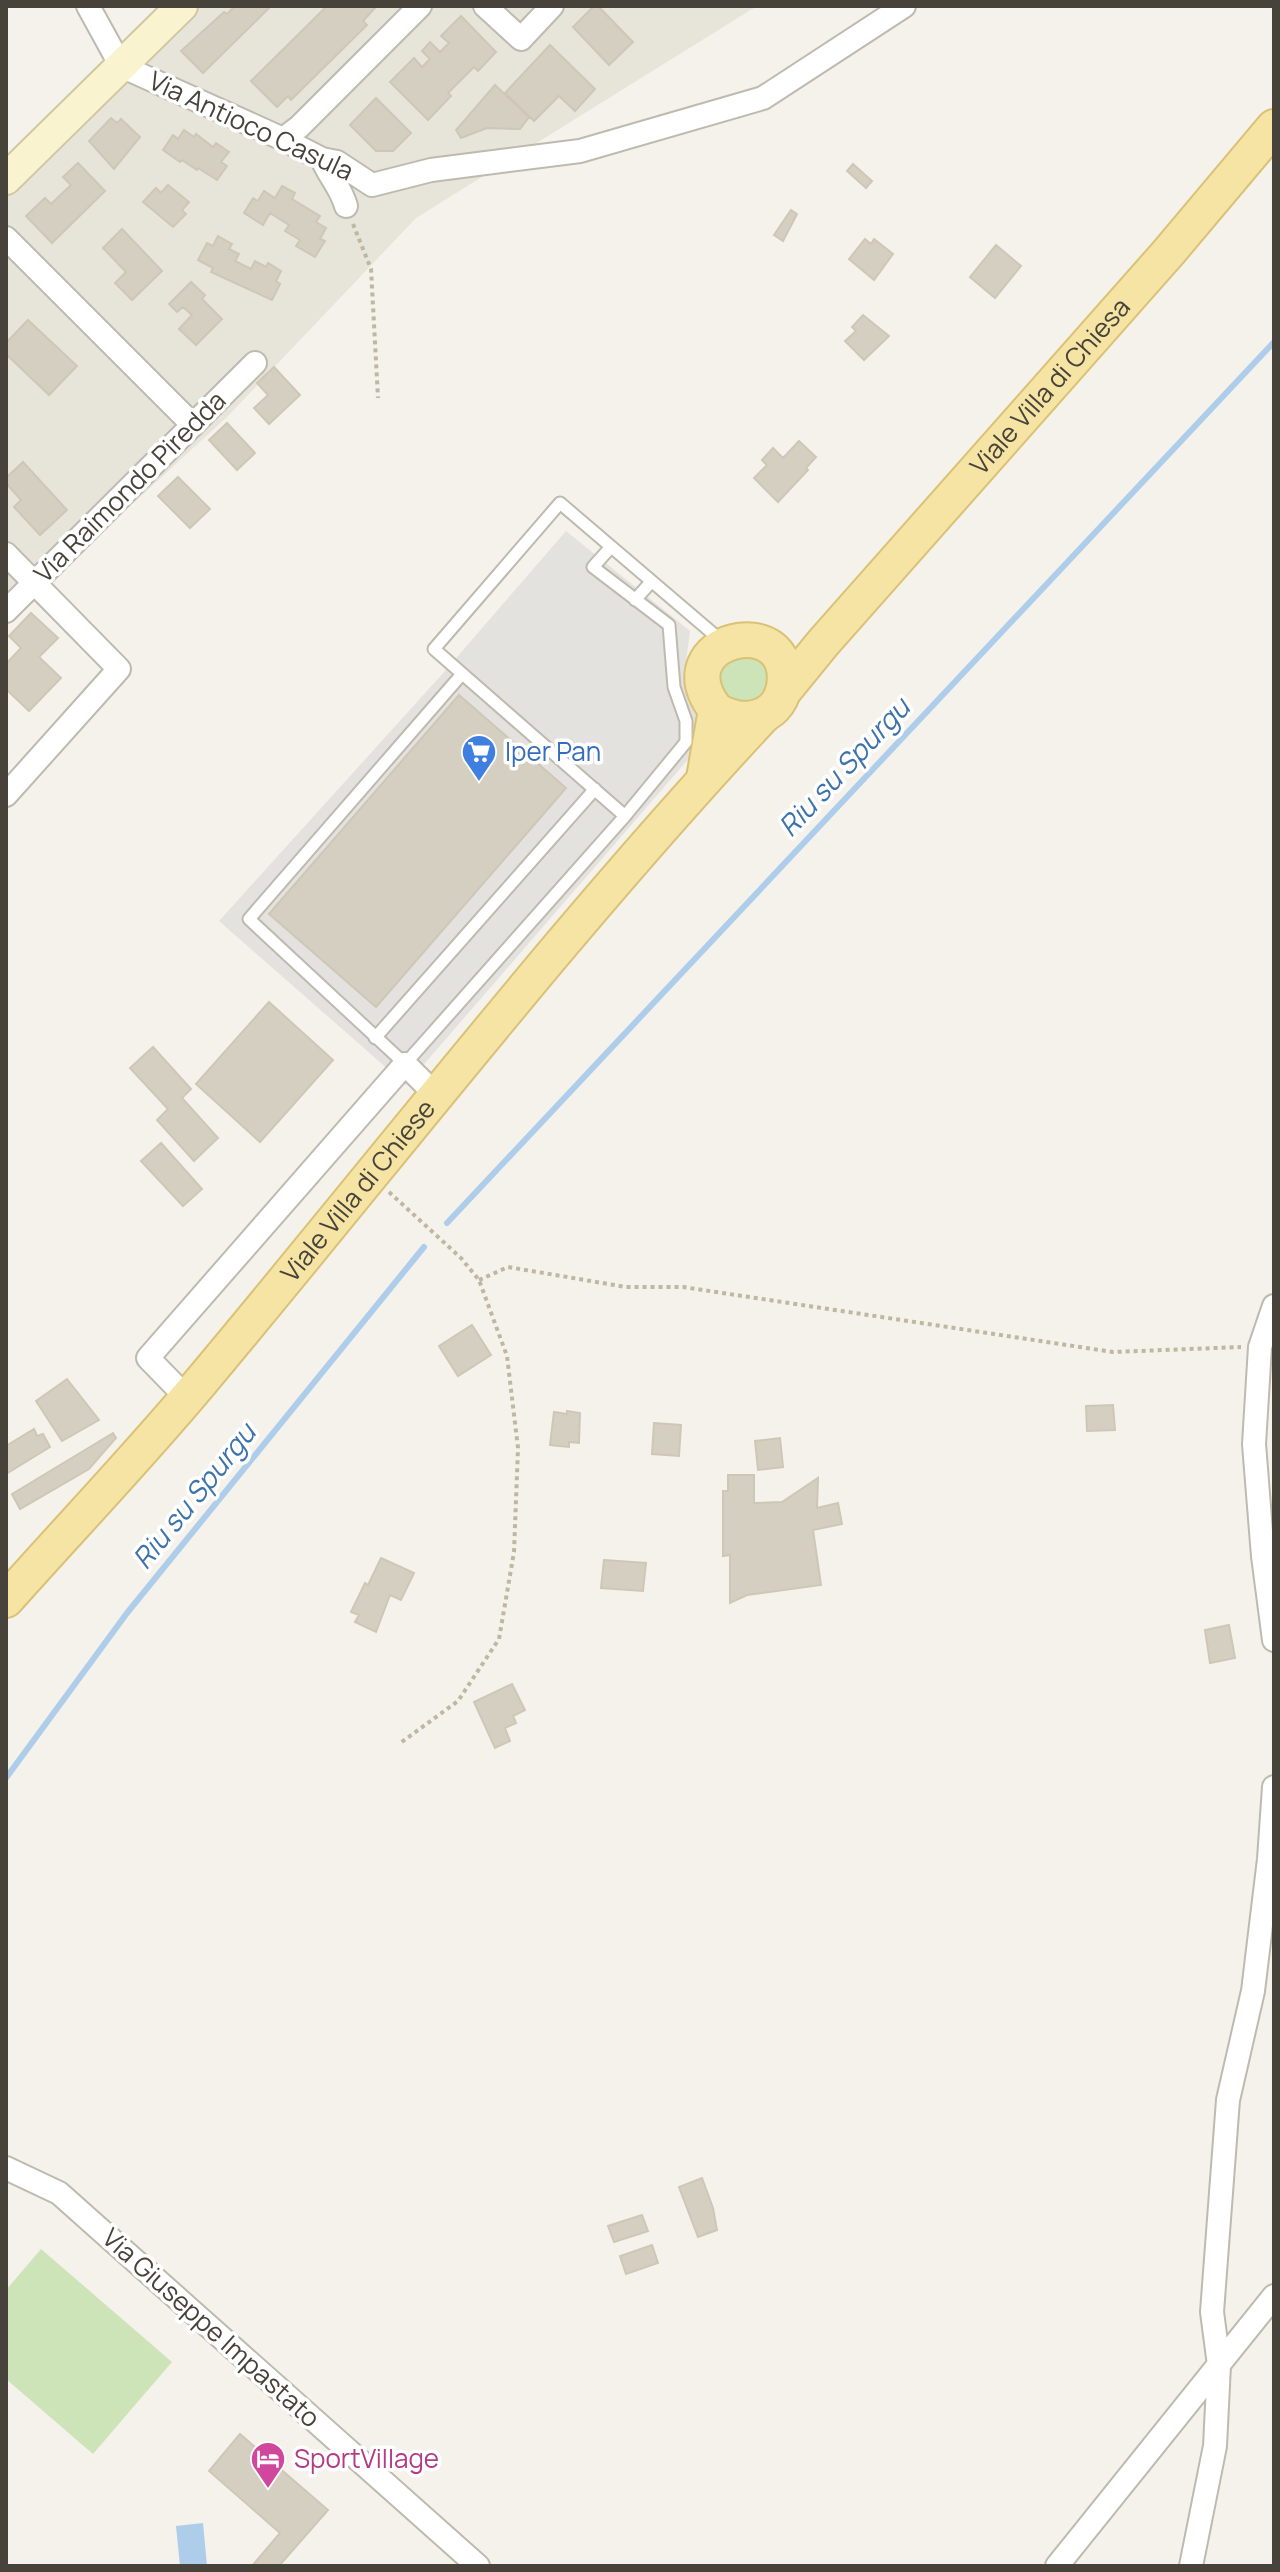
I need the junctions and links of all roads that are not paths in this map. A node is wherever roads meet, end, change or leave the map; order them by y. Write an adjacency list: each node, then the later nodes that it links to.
1 (88, 6): 7 (street)
2 (182, 6): 7 (street)
3 (420, 6): 9 (street)
4 (485, 6): 5 (street)
5 (552, 6)
6 (904, 6): 10 (street, Via Antioco Casula)
7 (121, 66): 9 (street, Via Antioco Casula); 11 (street)
8 (1274, 127): 23 (main road, Viale Villa di Chiesa)
9 (283, 139): 10 (street, Via Antioco Casula)
10 (322, 159): 12 (street)
11 (6, 179)
12 (346, 206)
13 (6, 238): 15 (street)
14 (255, 363): 15 (street, Via Raimondo Piredda)
15 (193, 425): 19 (street, Via Raimondo Piredda)
16 (610, 548): 18 (lane); 20 (lane); 25 (lane)
17 (6, 554): 19 (street)
18 (651, 582): 20 (lane); 22 (lane)
19 (34, 584): 21 (street, Via Raimondo Piredda); 30 (street)
20 (635, 600): 31 (lane)
21 (6, 611)
22 (725, 643): 24 (main road); 27 (main road)
23 (823, 643): 24 (main road); 26 (main road, Viale Villa di Chiesa)
24 (775, 653): 26 (main road)
25 (462, 674): 29 (lane); 32 (lane)
26 (773, 704): 27 (main road); 28 (main road, Viale Villa di Chiesa)
27 (716, 710): 28 (main road)
28 (704, 778): 34 (main road, Viale Villa di Chiese)
29 (595, 789): 31 (lane); 32 (lane)
30 (6, 795)
31 (625, 816): 33 (lane)
32 (375, 1038): 33 (lane)
33 (405, 1064): 34 (street); 36 (street)
34 (435, 1094): 36 (main road, Viale Villa di Chiese)
35 (1274, 1306): 38 (street)
36 (187, 1398): 37 (main road, Viale Villa di Chiese)
37 (6, 1600)
38 (1274, 1640)
39 (1274, 1787): 42 (street)
40 (11, 2178): 43 (street, Via Giuseppe Impastato)
41 (1274, 2296): 42 (street)
42 (1219, 2365): 44 (street); 45 (street)
43 (478, 2566)
44 (1057, 2566)
45 (1191, 2566)

